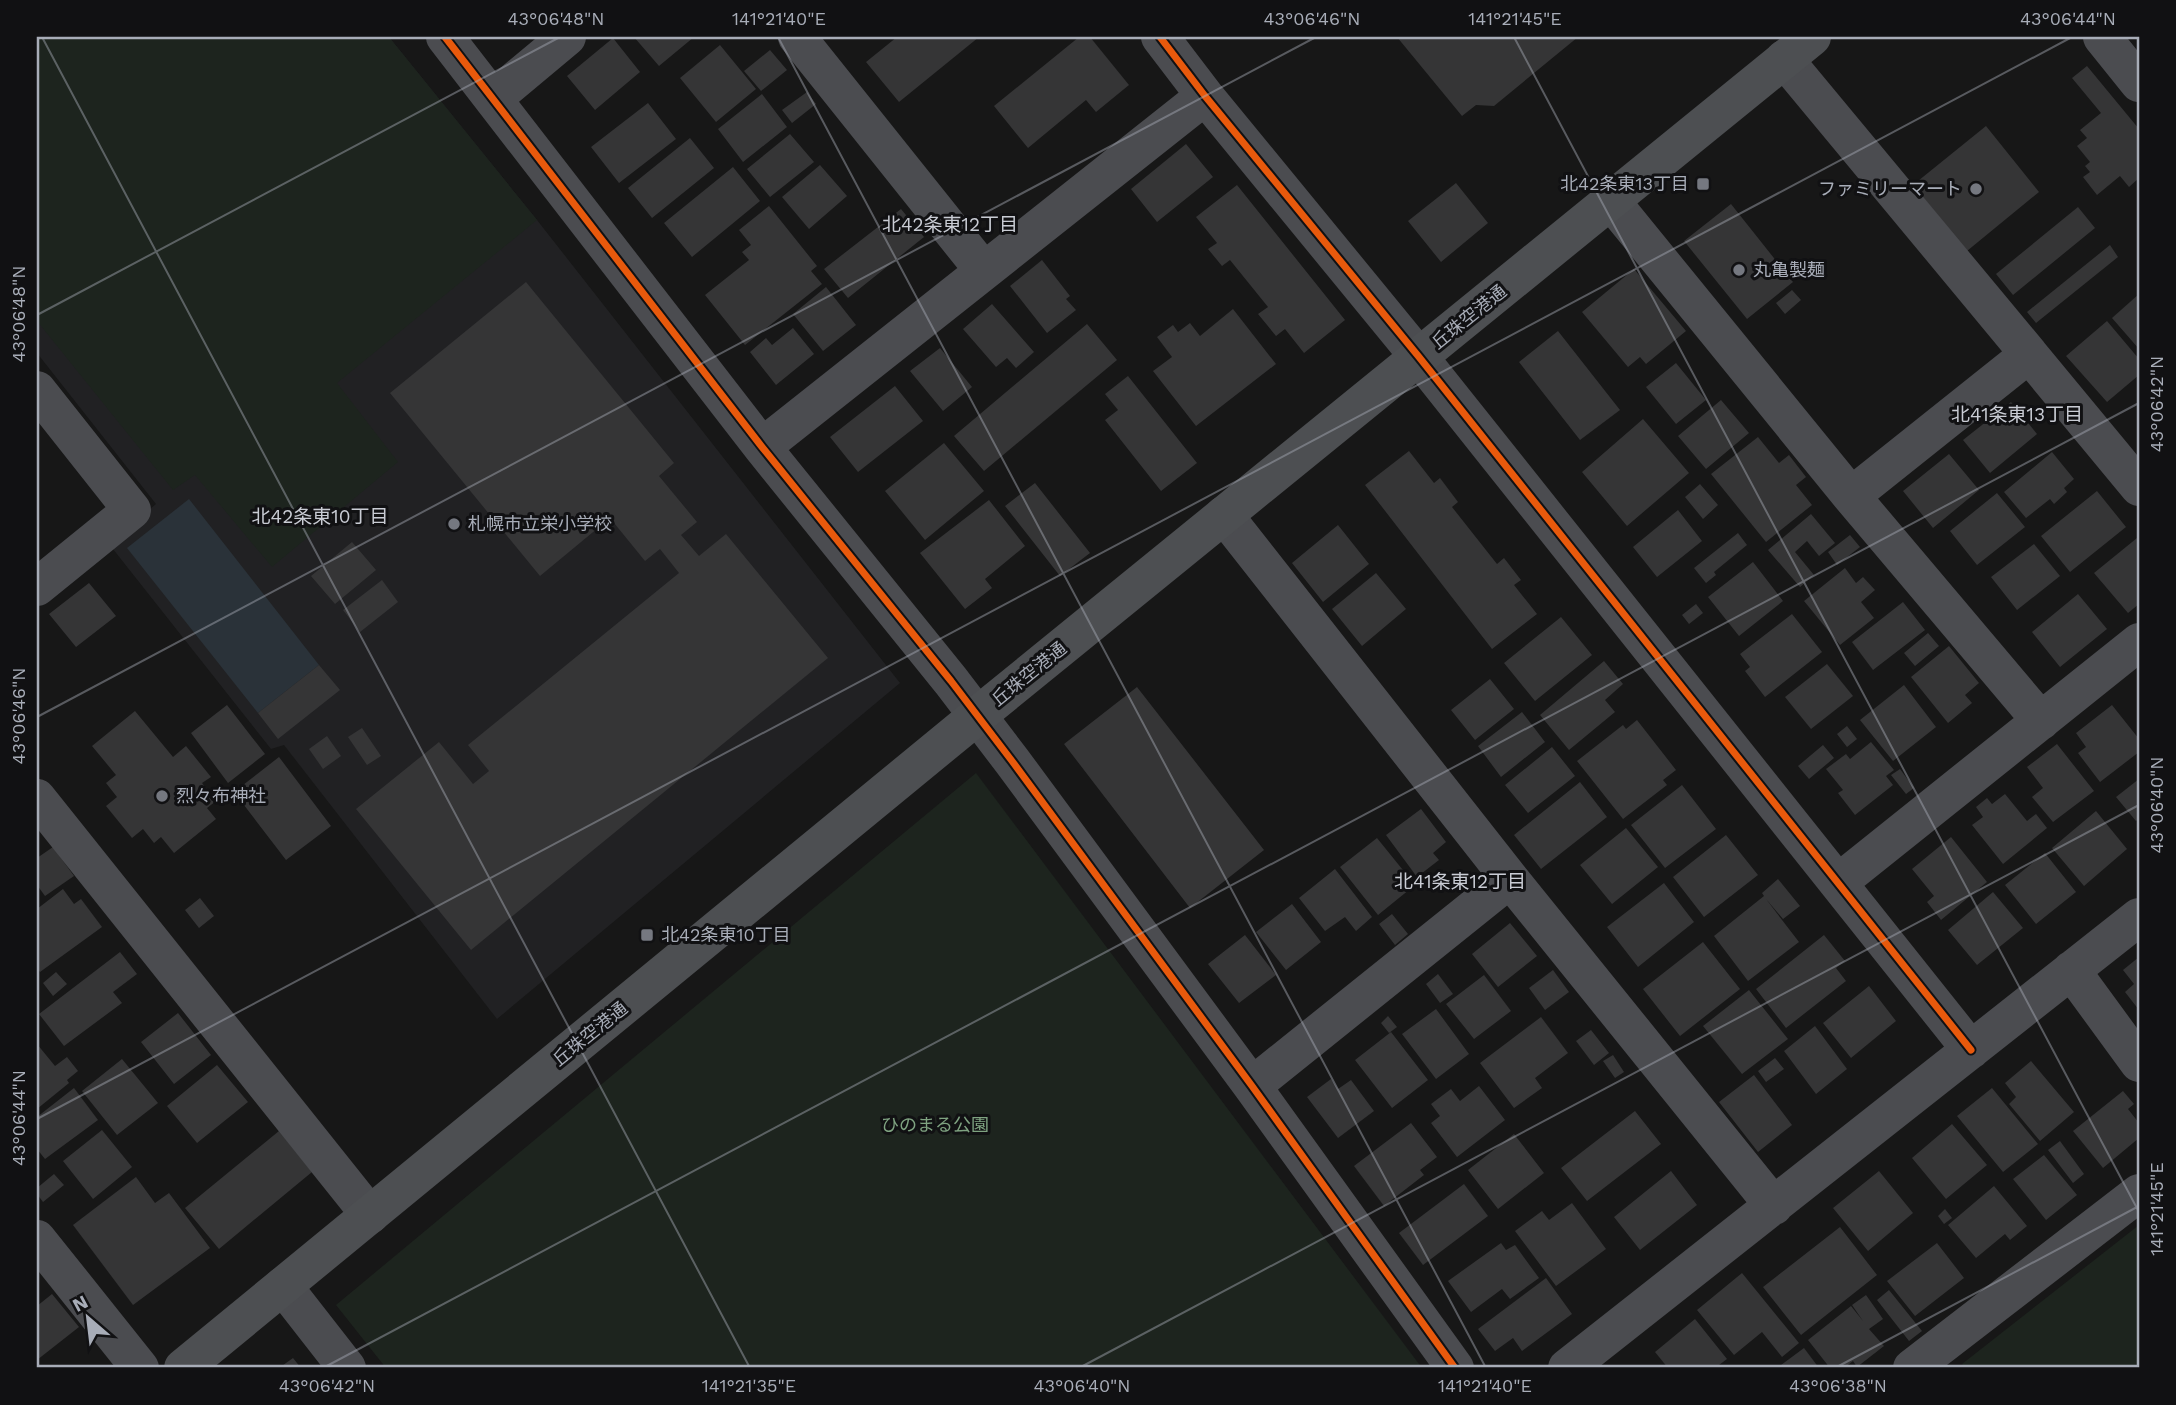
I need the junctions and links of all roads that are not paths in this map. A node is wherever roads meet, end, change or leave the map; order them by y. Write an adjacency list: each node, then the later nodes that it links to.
1 (445, 37): 9 (street)
2 (567, 37): 9 (street)
3 (797, 37): 11 (street)
4 (1160, 37): 8 (street)
5 (2102, 37): 7 (street)
6 (1798, 48): 10 (main road, 丘珠空港通); 12 (street)
7 (2139, 83)
8 (1205, 96): 11 (street); 13 (street)
9 (494, 98): 15 (street)
10 (1611, 201): 13 (main road, 丘珠空港通); 17 (street)
11 (985, 271): 15 (street)
12 (2029, 354): 16 (street); 17 (street)
13 (1419, 357): 18 (main road, 丘珠空港通); 25 (street)
14 (37, 390): 19 (street)
15 (762, 447): 21 (street)
16 (2139, 487)
17 (1851, 496): 22 (street)
18 (1224, 515): 21 (main road, 丘珠空港通); 24 (street)
19 (37, 587)
20 (2139, 642): 22 (street)
21 (977, 716): 30 (street); 33 (main road, 丘珠空港通)
22 (2041, 721): 25 (street)
23 (37, 798): 33 (street)
24 (1510, 879): 30 (street); 32 (street)
25 (1839, 882): 28 (street)
26 (2139, 917): 27 (street)
27 (2071, 970): 28 (street); 29 (street)
28 (1971, 1050): 32 (street)
29 (2139, 1063)
30 (1252, 1086): 39 (street)
31 (2139, 1193): 41 (street)
32 (1774, 1206): 40 (street)
33 (370, 1215): 35 (main road, 丘珠空港通)
34 (37, 1239): 36 (street)
35 (284, 1286): 37 (main road, 丘珠空港通); 38 (street)
36 (139, 1368)
37 (183, 1368)
38 (347, 1368)
39 (1455, 1368)
40 (1567, 1368)
41 (1912, 1368)

